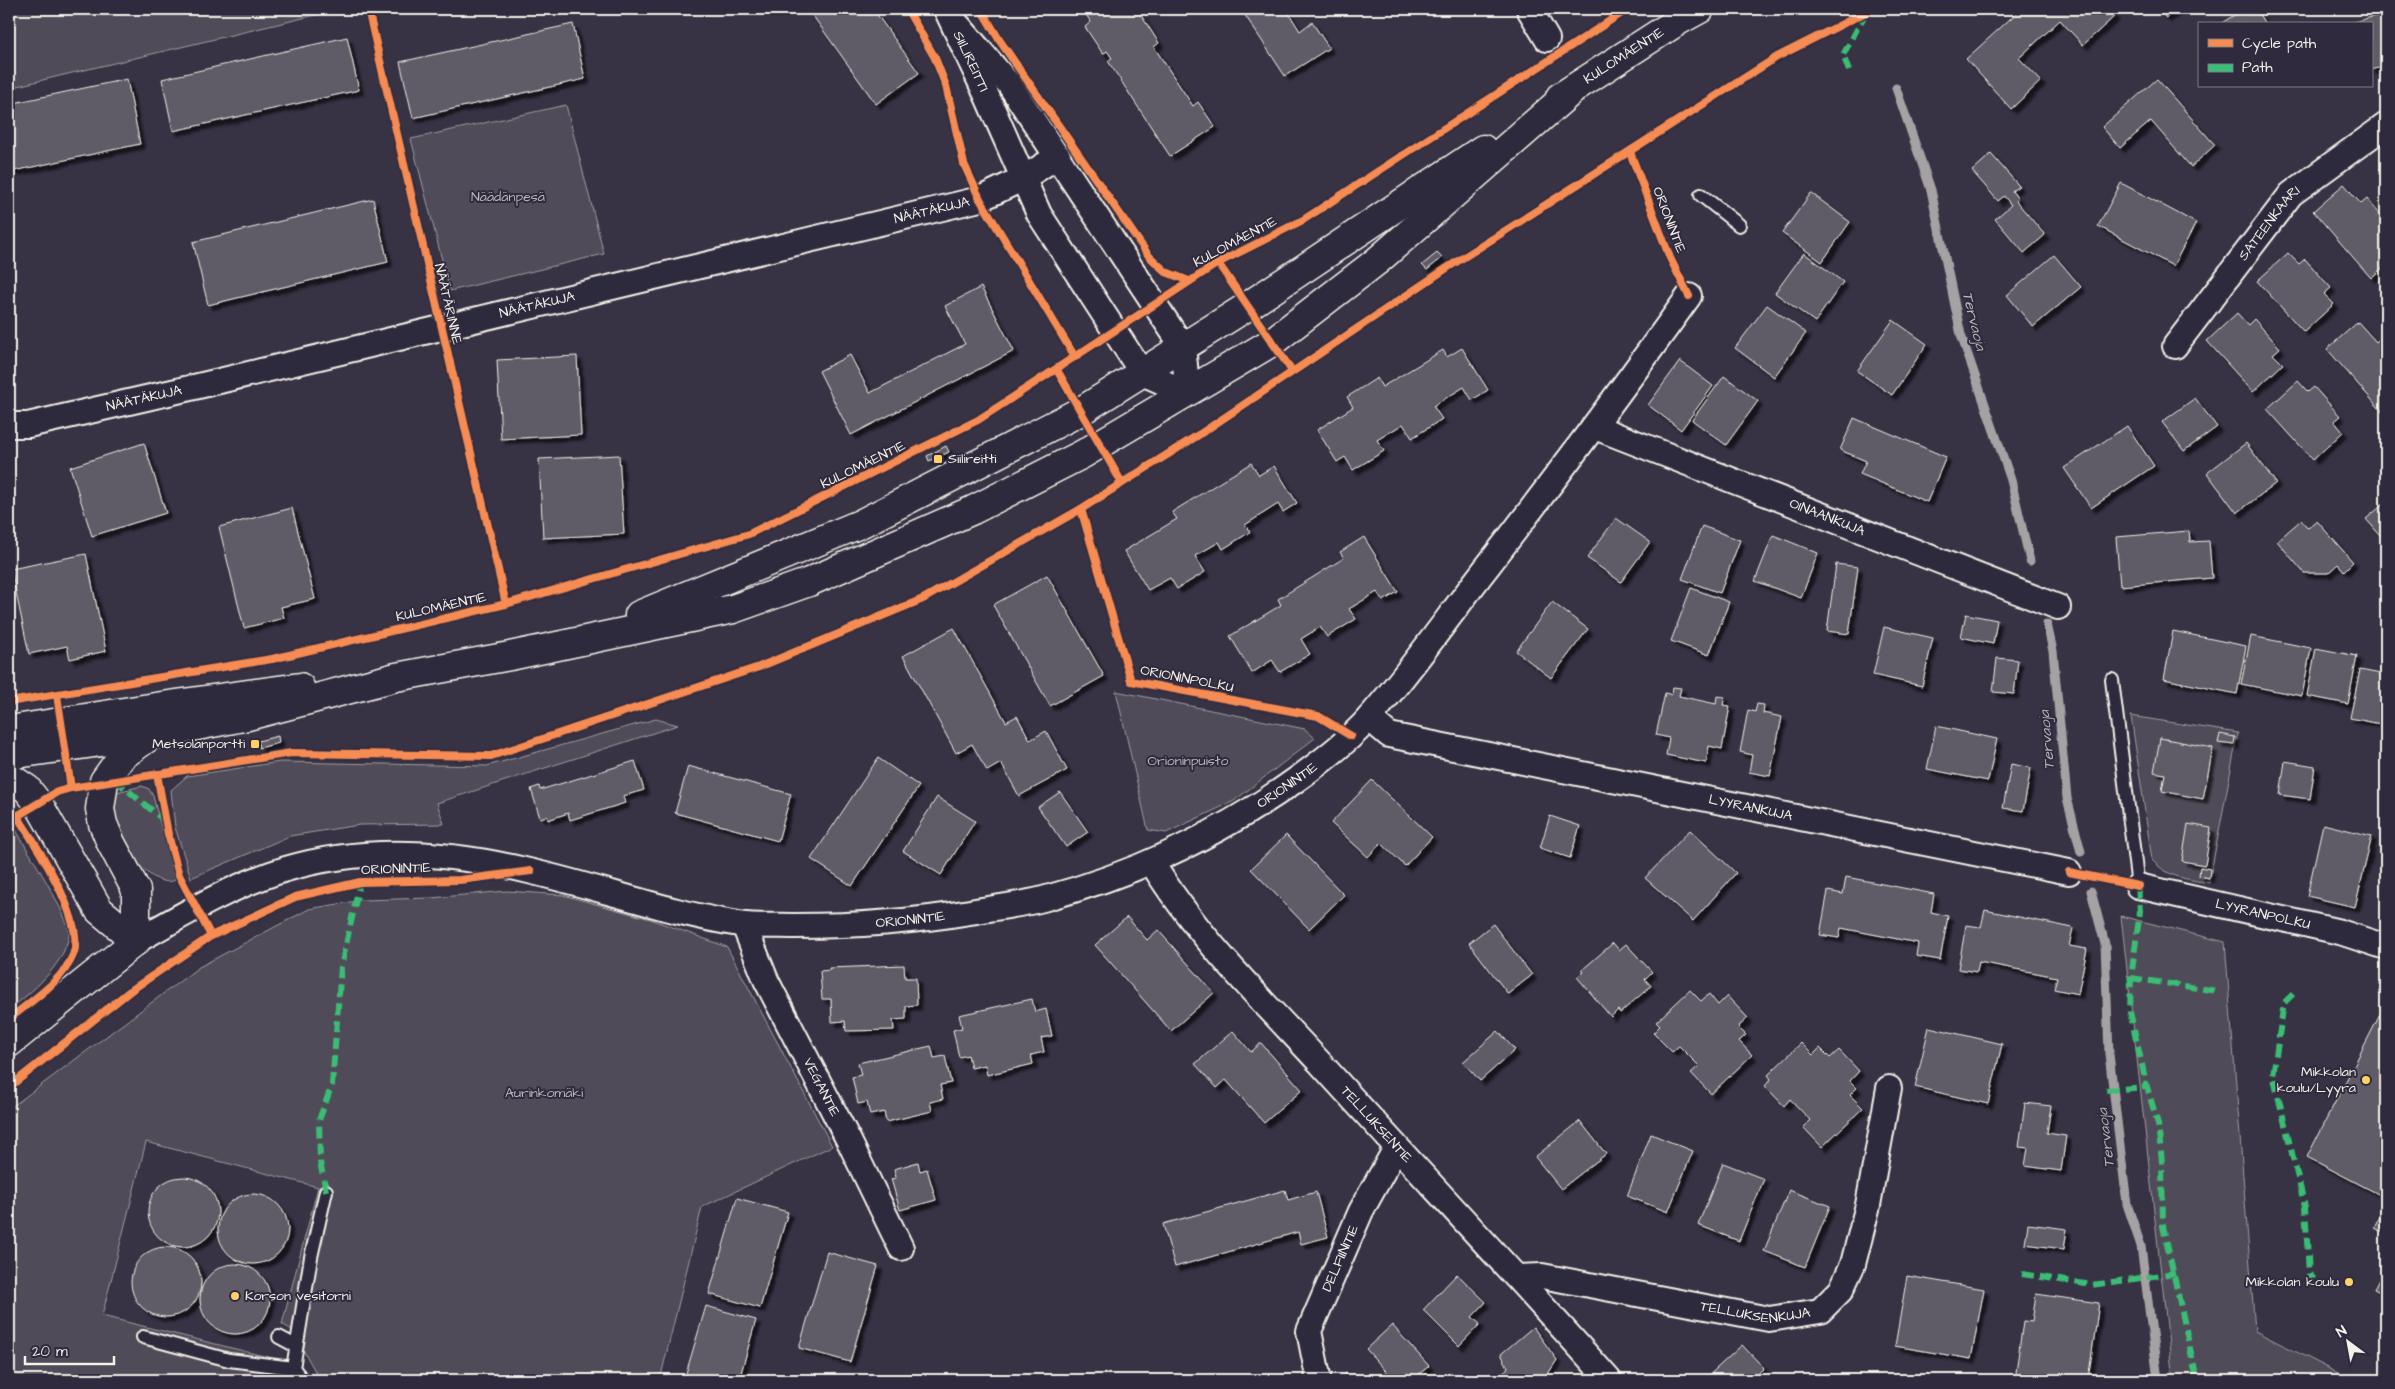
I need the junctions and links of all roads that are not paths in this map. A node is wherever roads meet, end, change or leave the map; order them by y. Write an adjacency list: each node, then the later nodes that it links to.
1 (1529, 9): 4 (street)
2 (1700, 9): 5 (main road, KULOMÄENTIE)
3 (952, 11): 7 (street, SIILIREITTI); 8 (street, SIILIREITTI)
4 (1547, 39)
5 (1575, 88): 13 (main road, KULOMÄENTIE); 15 (main road, KULOMÄENTIE)
6 (2386, 125): 12 (street, SATEENKAARI)
7 (1058, 156): 8 (street, NÄÄTÄKUJA); 13 (street, SIILIREITTI)
8 (1022, 179): 14 (street, SIILIREITTI); 16 (street, NÄÄTÄKUJA)
9 (1701, 195): 10 (lane)
10 (1739, 225)
11 (1689, 296): 17 (street, ORIONINTIE)
12 (2175, 346)
13 (1183, 347): 14 (main road, KULOMÄENTIE); 15 (street, SIILIREITTI)
14 (1142, 373): 15 (street); 19 (main road, KULOMÄENTIE)
15 (1188, 393): 19 (main road, KULOMÄENTIE)
16 (9, 425)
17 (1595, 427): 18 (street, OINAANKUJA); 22 (street, ORIONINTIE)
18 (2058, 607)
19 (582, 639): 20 (main road, KULOMÄENTIE)
20 (396, 677): 23 (main road, KULOMÄENTIE); 24 (main road, KULOMÄENTIE)
21 (2112, 680): 29 (lane)
22 (1369, 718): 27 (street, ORIONINTIE); 28 (street, LYYRANKUJA)
23 (9, 730)
24 (151, 735): 25 (main road, KULOMÄENTIE); 31 (main road)
25 (9, 755)
26 (9, 777): 31 (main road)
27 (1152, 863): 30 (street, ORIONINTIE); 35 (street, TELLUKSENTIE)
28 (2069, 872)
29 (2138, 886): 32 (street, LYYRANPOLKU)
30 (744, 925): 31 (street, ORIONINTIE); 37 (street, VEGANTIE)
31 (136, 941): 33 (main road, ORIONINTIE)
32 (2386, 947)
33 (9, 1043)
34 (1889, 1088): 38 (street, TELLUKSENKUJA)
35 (1396, 1148): 38 (street, TELLUKSENTIE); 43 (street, DELFIINITIE)
36 (326, 1191): 41 (lane)
37 (901, 1248)
38 (1517, 1277): 45 (street, TELLUKSENTIE)
39 (143, 1337): 42 (lane)
40 (279, 1337): 41 (lane)
41 (296, 1346): 42 (lane)
42 (293, 1368): 44 (lane)
43 (1318, 1376)
44 (303, 1380)
45 (1609, 1380)

